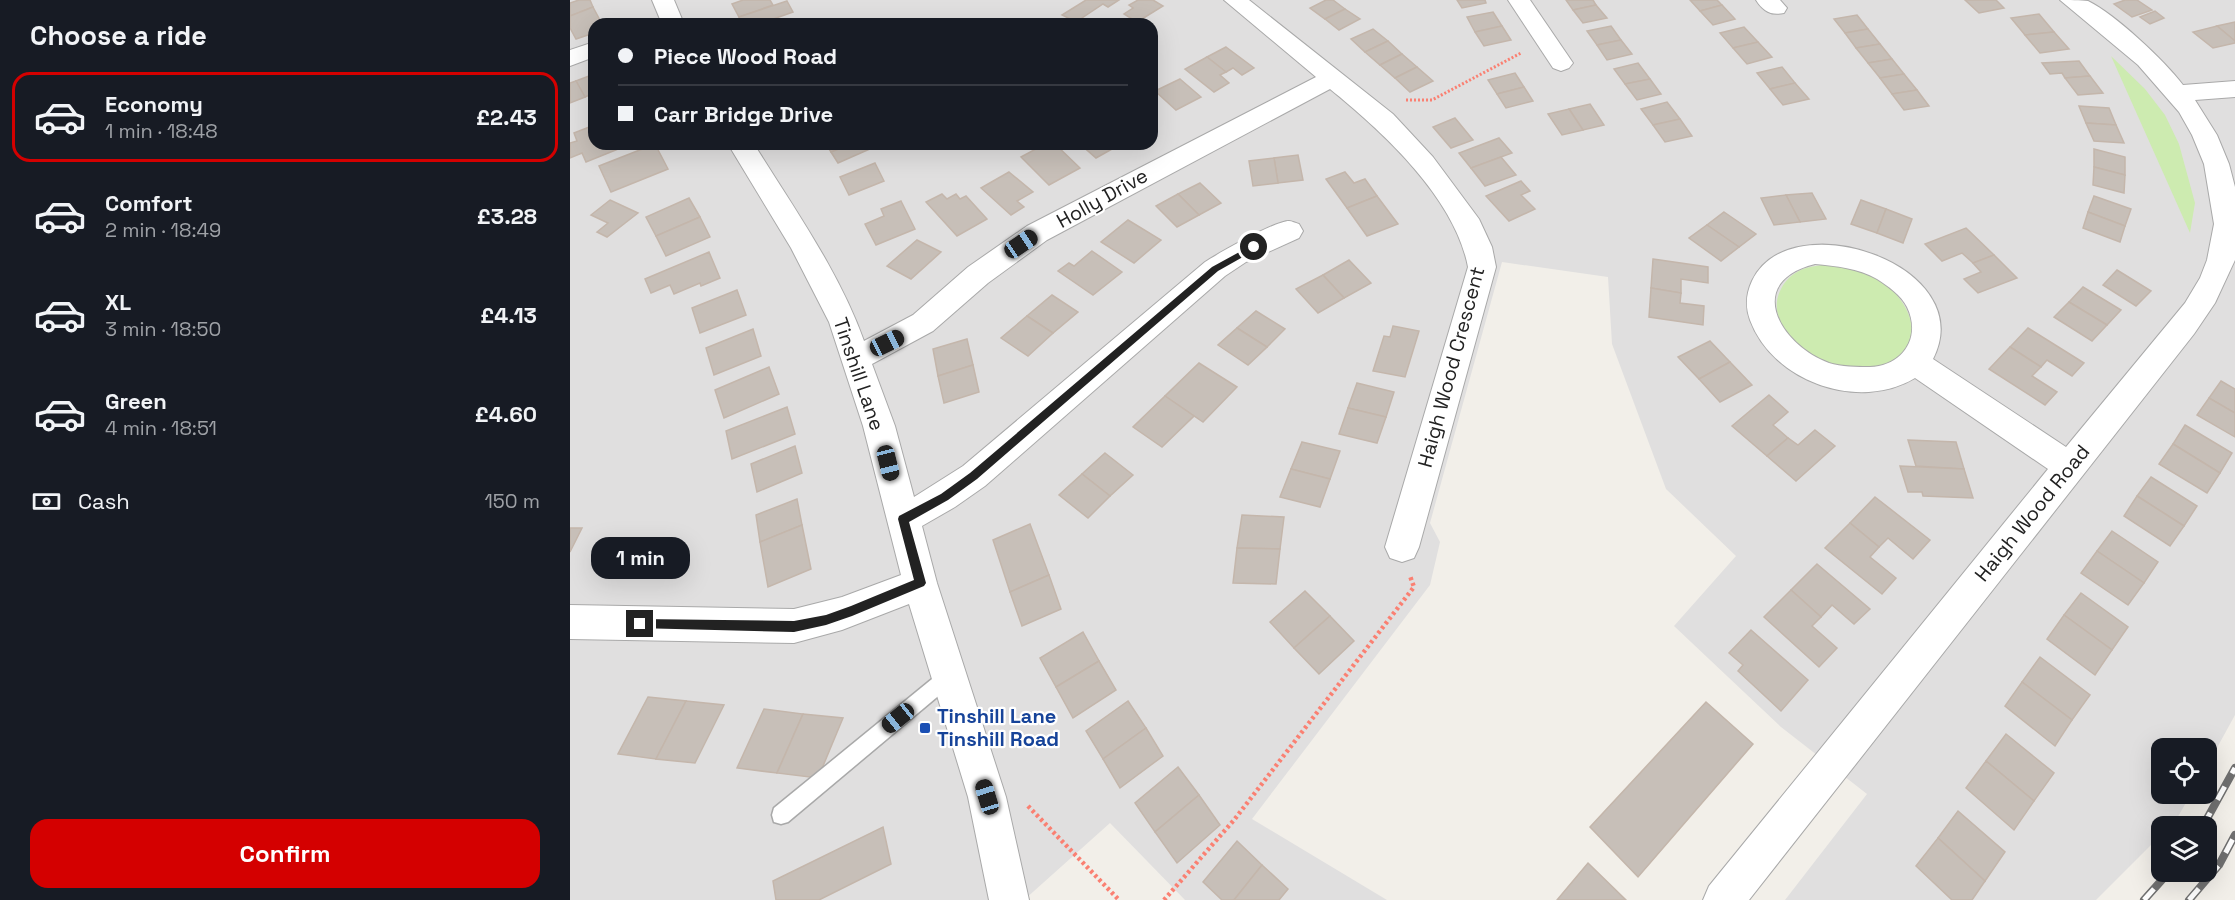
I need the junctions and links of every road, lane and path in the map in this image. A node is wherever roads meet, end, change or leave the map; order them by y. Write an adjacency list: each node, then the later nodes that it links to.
1 (1235, 0): 8 (street, Haigh Wood Crescent)
2 (1518, 0): 4 (street)
3 (2071, 0): 10 (street, Haigh Wood Road)
4 (1545, 40): 7 (street); 11 (path)
5 (588, 51): 6 (street)
6 (570, 58)
7 (1561, 63)
8 (1333, 78): 11 (street, Haigh Wood Crescent); 14 (street, Holly Drive)
9 (2235, 89): 10 (street)
10 (2178, 93): 16 (street, Haigh Wood Road)
11 (1360, 101): 18 (street, Haigh Wood Crescent)
12 (745, 150): 14 (street, Tinshill Lane)
13 (1289, 231): 17 (street)
14 (856, 359): 17 (street, Tinshill Lane)
15 (1916, 363): 15 (street); 16 (street)
16 (2069, 466): 27 (street, Haigh Wood Road)
17 (903, 519): 19 (street, Tinshill Lane)
18 (1402, 547): 26 (path)
19 (920, 583): 20 (street); 21 (street, Tinshill Lane)
20 (570, 622)
21 (949, 676): 22 (street, Tinshill Lane); 23 (lane)
22 (987, 797): 24 (street, Tinshill Lane); 25 (path)
23 (781, 815)
24 (1009, 900)
25 (1119, 900)
26 (1164, 900)
27 (1723, 900)

